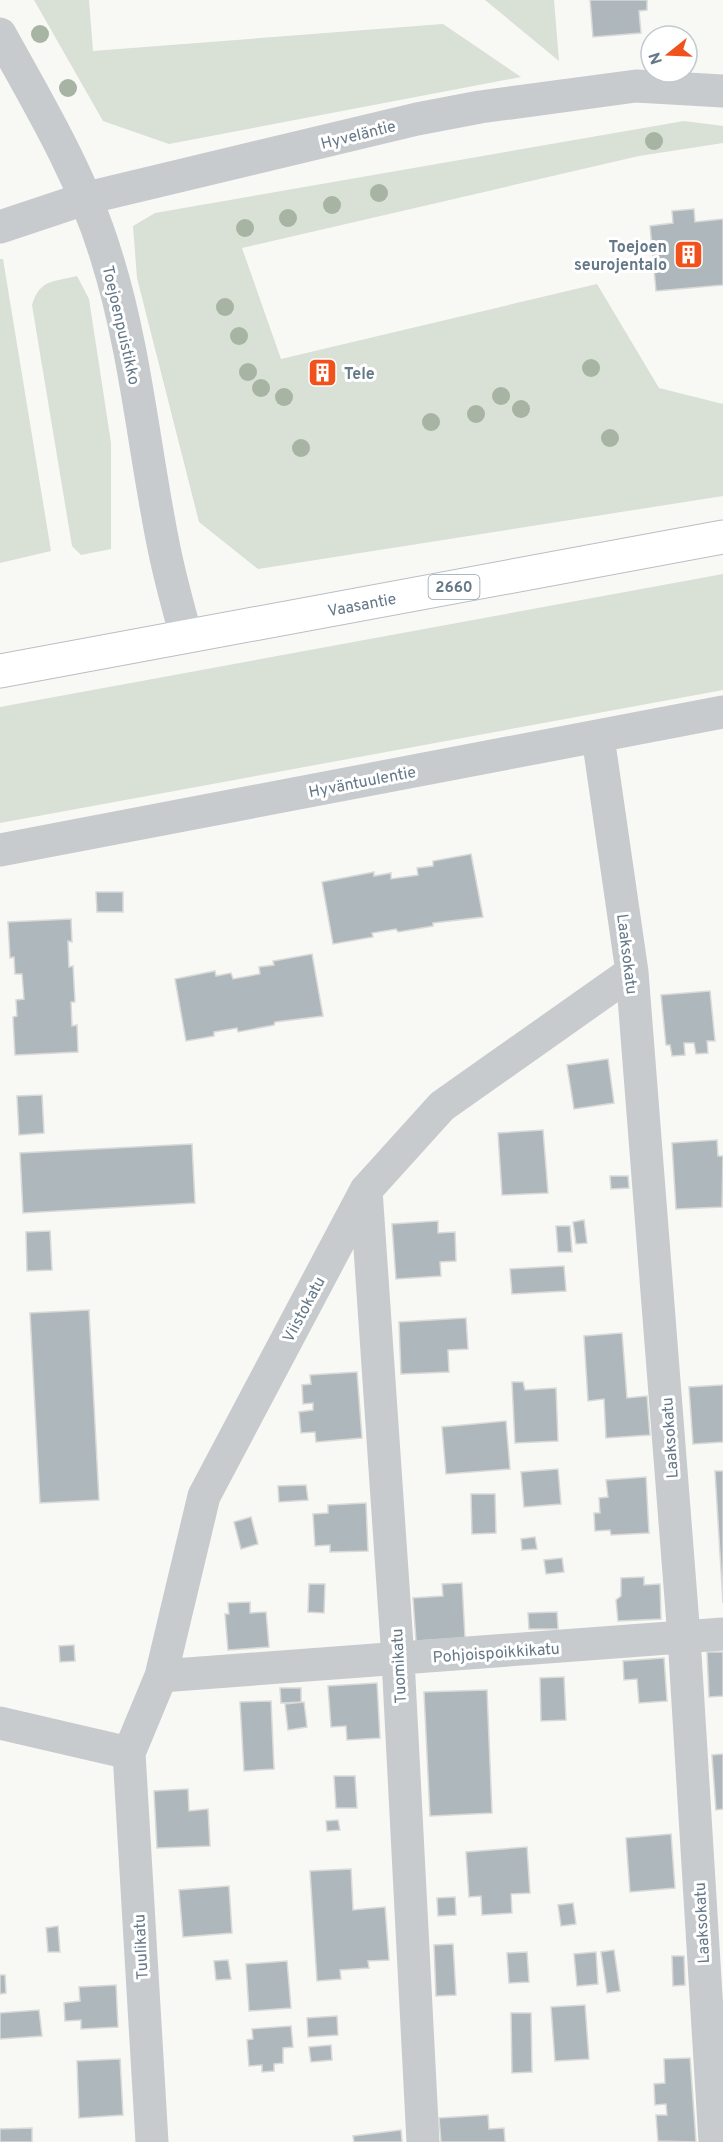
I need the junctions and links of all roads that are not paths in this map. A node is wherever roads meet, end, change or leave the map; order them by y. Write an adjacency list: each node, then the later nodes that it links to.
1 (0, 34): 3 (street, Toejoenpuistikko)
2 (723, 91): 3 (street, Hyveläntie)
3 (87, 198): 4 (street, Hyveläntie); 6 (street, Toejoenpuistikko)
4 (0, 226)
5 (723, 537): 6 (main road, Vaasantie / 2660)
6 (186, 636): 7 (main road, Vaasantie / 2660)
7 (0, 671)
8 (723, 712): 9 (street, Hyväntuulentie)
9 (598, 737): 10 (street, Hyväntuulentie); 11 (street, Laaksokatu)
10 (0, 850)
11 (632, 972): 12 (street, Viistokatu); 14 (street, Laaksokatu)
12 (366, 1190): 15 (street, Tuomikatu); 16 (street, Viistokatu)
13 (723, 1634): 14 (street, Pohjoispoikkikatu)
14 (684, 1637): 15 (street, Pohjoispoikkikatu); 21 (street, Laaksokatu)
15 (398, 1659): 16 (street, Pohjoispoikkikatu); 20 (street, Tuomikatu)
16 (161, 1676): 18 (street, Viistokatu)
17 (0, 1723): 18 (street)
18 (129, 1753): 19 (street, Tuulikatu)
19 (152, 2142)
20 (423, 2142)
21 (715, 2142)

